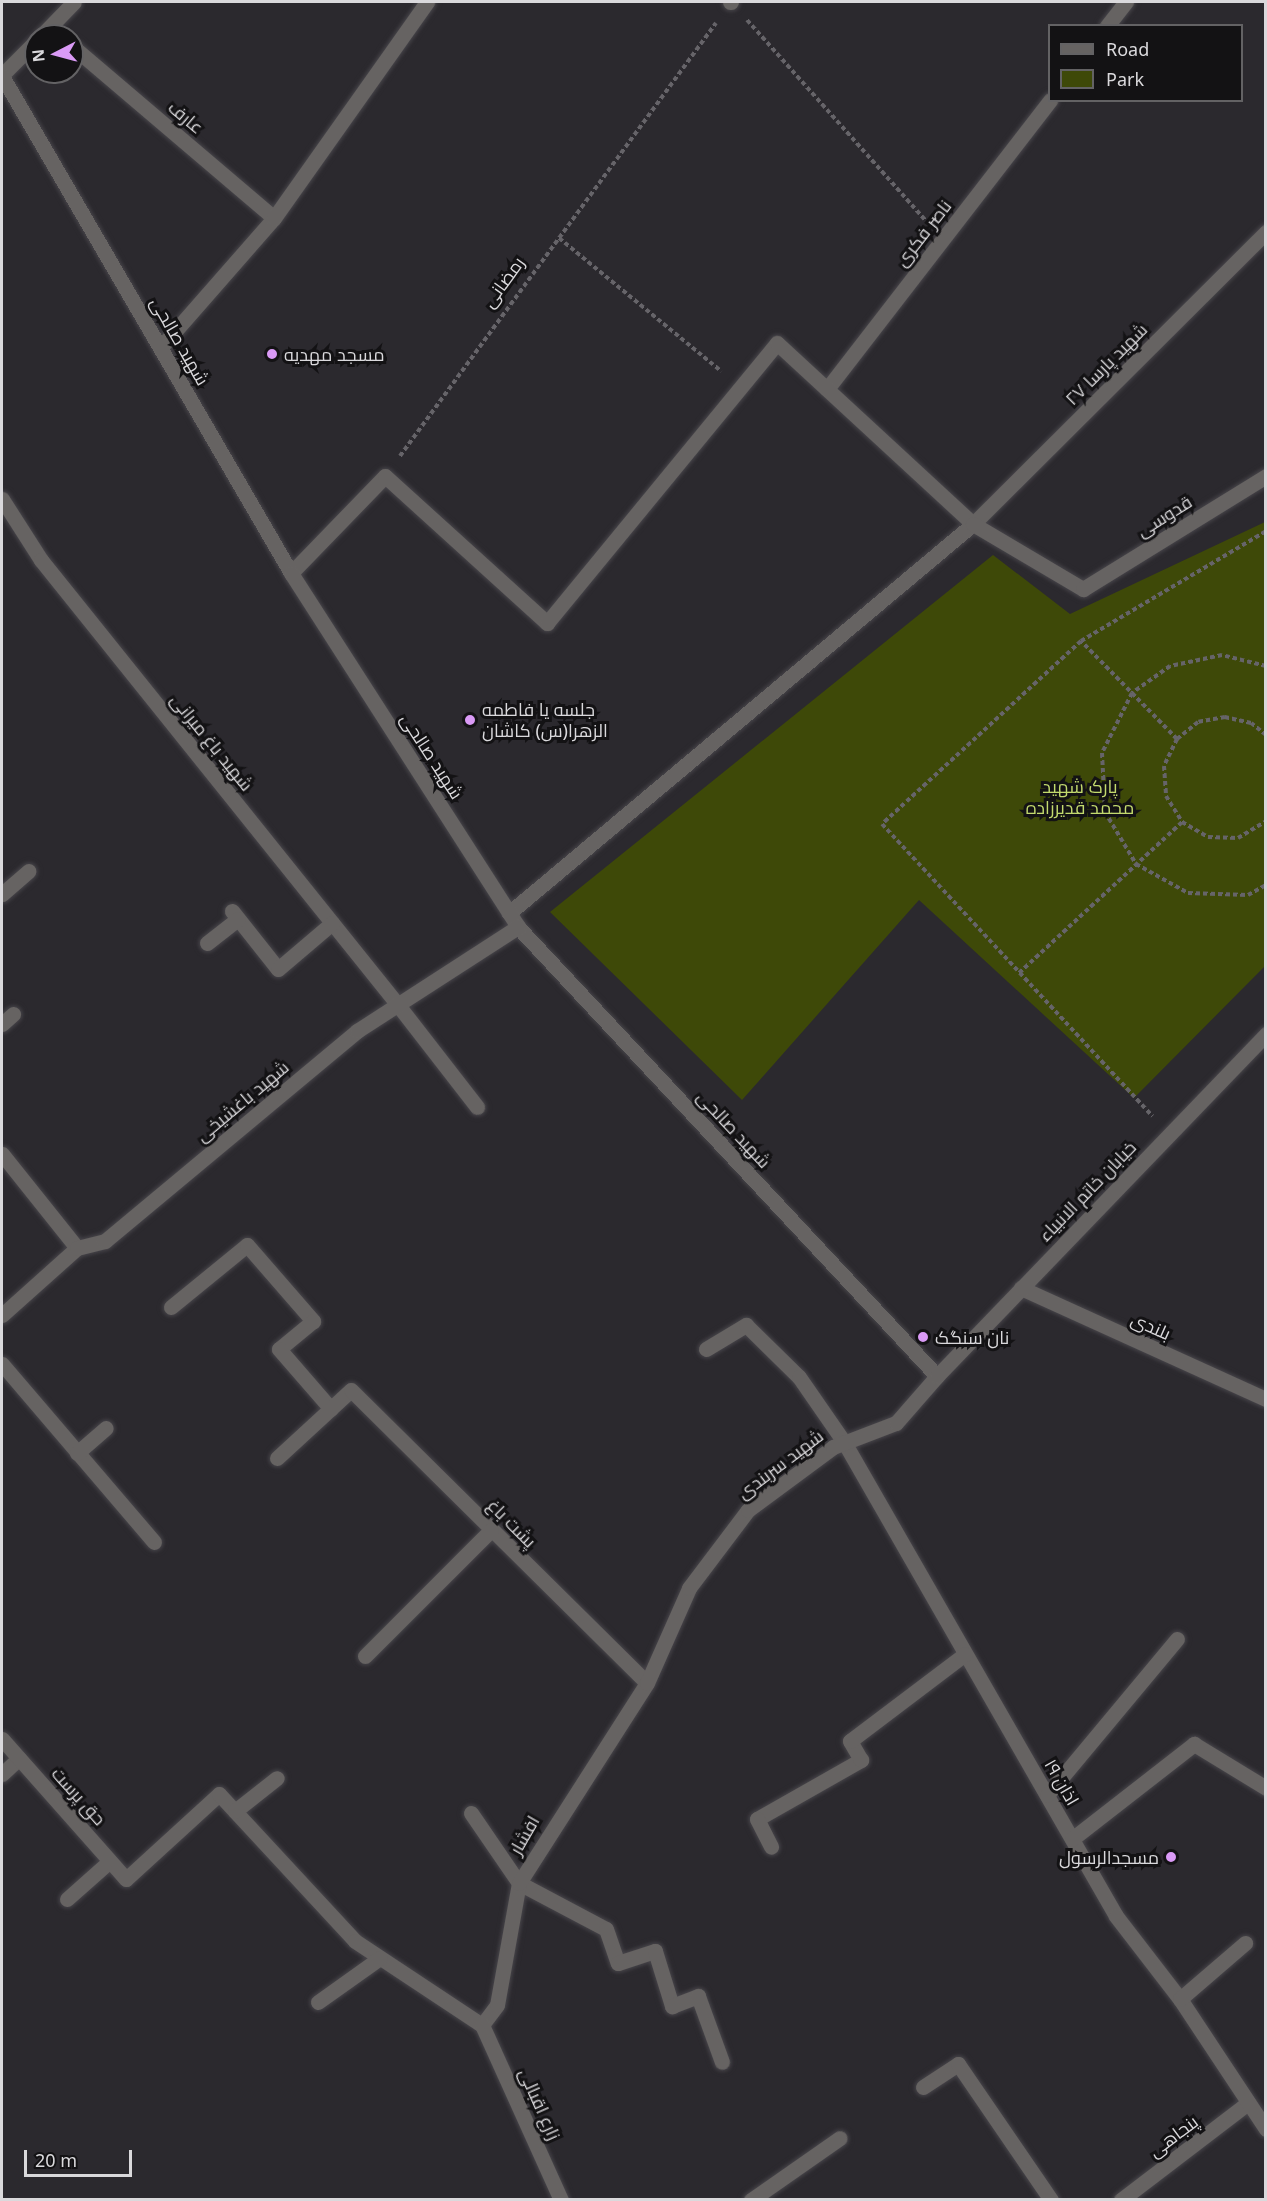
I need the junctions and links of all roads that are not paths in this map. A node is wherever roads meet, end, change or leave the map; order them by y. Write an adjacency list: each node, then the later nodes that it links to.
1 (74, 2): 4 (street)
2 (427, 2): 10 (street)
3 (1121, 3): 5 (street)
4 (57, 24)
5 (1108, 24)
6 (24, 53): 8 (street)
7 (84, 56): 10 (street, عارف)
8 (2, 76): 12 (street, شهید صالحی)
9 (1048, 102): 13 (street, ناصر فکری)
10 (274, 218): 12 (street)
11 (1266, 232): 16 (street, شهید پارسا ۲۷)
12 (161, 347): 17 (street, شهید صالحی)
13 (828, 389): 16 (street); 17 (street)
14 (1266, 476): 16 (street, قدوسی)
15 (2, 499): 21 (street, شهید باغ میرانی)
16 (974, 525): 20 (street, شهید پارسا ۲۷)
17 (291, 573): 20 (street, شهید صالحی)
18 (28, 872): 19 (street)
19 (2, 894)
20 (509, 913): 22 (street, شهید صالحی)
21 (332, 923): 23 (street); 24 (street, شهید باغ میرانی)
22 (518, 927): 24 (street, شهید باغشیخی); 34 (street, شهید صالحی)
23 (207, 943)
24 (398, 1005): 26 (street, شهید باغ میرانی); 28 (street, شهید باغشیخی)
25 (1266, 1034): 29 (street, خیابان خاتم الانبیاء)
26 (477, 1107)
27 (2, 1154): 28 (street)
28 (77, 1248): 31 (street, شهید باغشیخی)
29 (1021, 1288): 34 (street, خیابان خاتم الانبیاء); 35 (street, بلندی)
30 (171, 1307): 36 (street)
31 (2, 1315)
32 (706, 1349): 38 (street, اذان ۱۹)
33 (2, 1365): 39 (street)
34 (937, 1376): 38 (street, شهید سربندی)
35 (1266, 1399)
36 (331, 1409): 40 (street); 41 (street, پشت باغ)
37 (106, 1428): 39 (street)
38 (844, 1442): 44 (street, اذان ۱۹); 46 (street, شهید سربندی)
39 (77, 1453): 42 (street)
40 (277, 1458)
41 (491, 1530): 45 (street); 46 (street, پشت باغ)
42 (154, 1542)
43 (1177, 1639): 52 (street)
44 (965, 1654): 52 (street, اذان ۱۹); 56 (street)
45 (365, 1656)
46 (647, 1683): 58 (street, افشار)
47 (2, 1739): 48 (street, حق پرست)
48 (19, 1758): 49 (street); 57 (street, حق پرست)
49 (2, 1774)
50 (277, 1778): 53 (street)
51 (1266, 1788): 55 (street)
52 (1047, 1795): 55 (street, اذان ۱۹)
53 (236, 1811): 57 (street, حق پرست); 61 (street)
54 (471, 1813): 58 (street)
55 (1072, 1839): 62 (street, اذان ۱۹)
56 (771, 1847)
57 (110, 1860): 59 (street)
58 (519, 1883): 64 (street, افشار); 65 (street)
59 (67, 1899)
60 (1245, 1943): 62 (street)
61 (380, 1958): 63 (street); 64 (street)
62 (1180, 1999): 67 (street, اذان ۱۹)
63 (318, 2002)
64 (482, 2025): 71 (street, زارع اقبالی)
65 (722, 2062)
66 (923, 2087): 73 (street)
67 (1248, 2103): 68 (street, اذان ۱۹); 70 (street, پنجاهی)
68 (1266, 2129)
69 (840, 2138): 72 (street)
70 (1138, 2194): 74 (street, پنجاهی)
71 (561, 2199)
72 (751, 2199)
73 (1051, 2199)
74 (1121, 2199)

